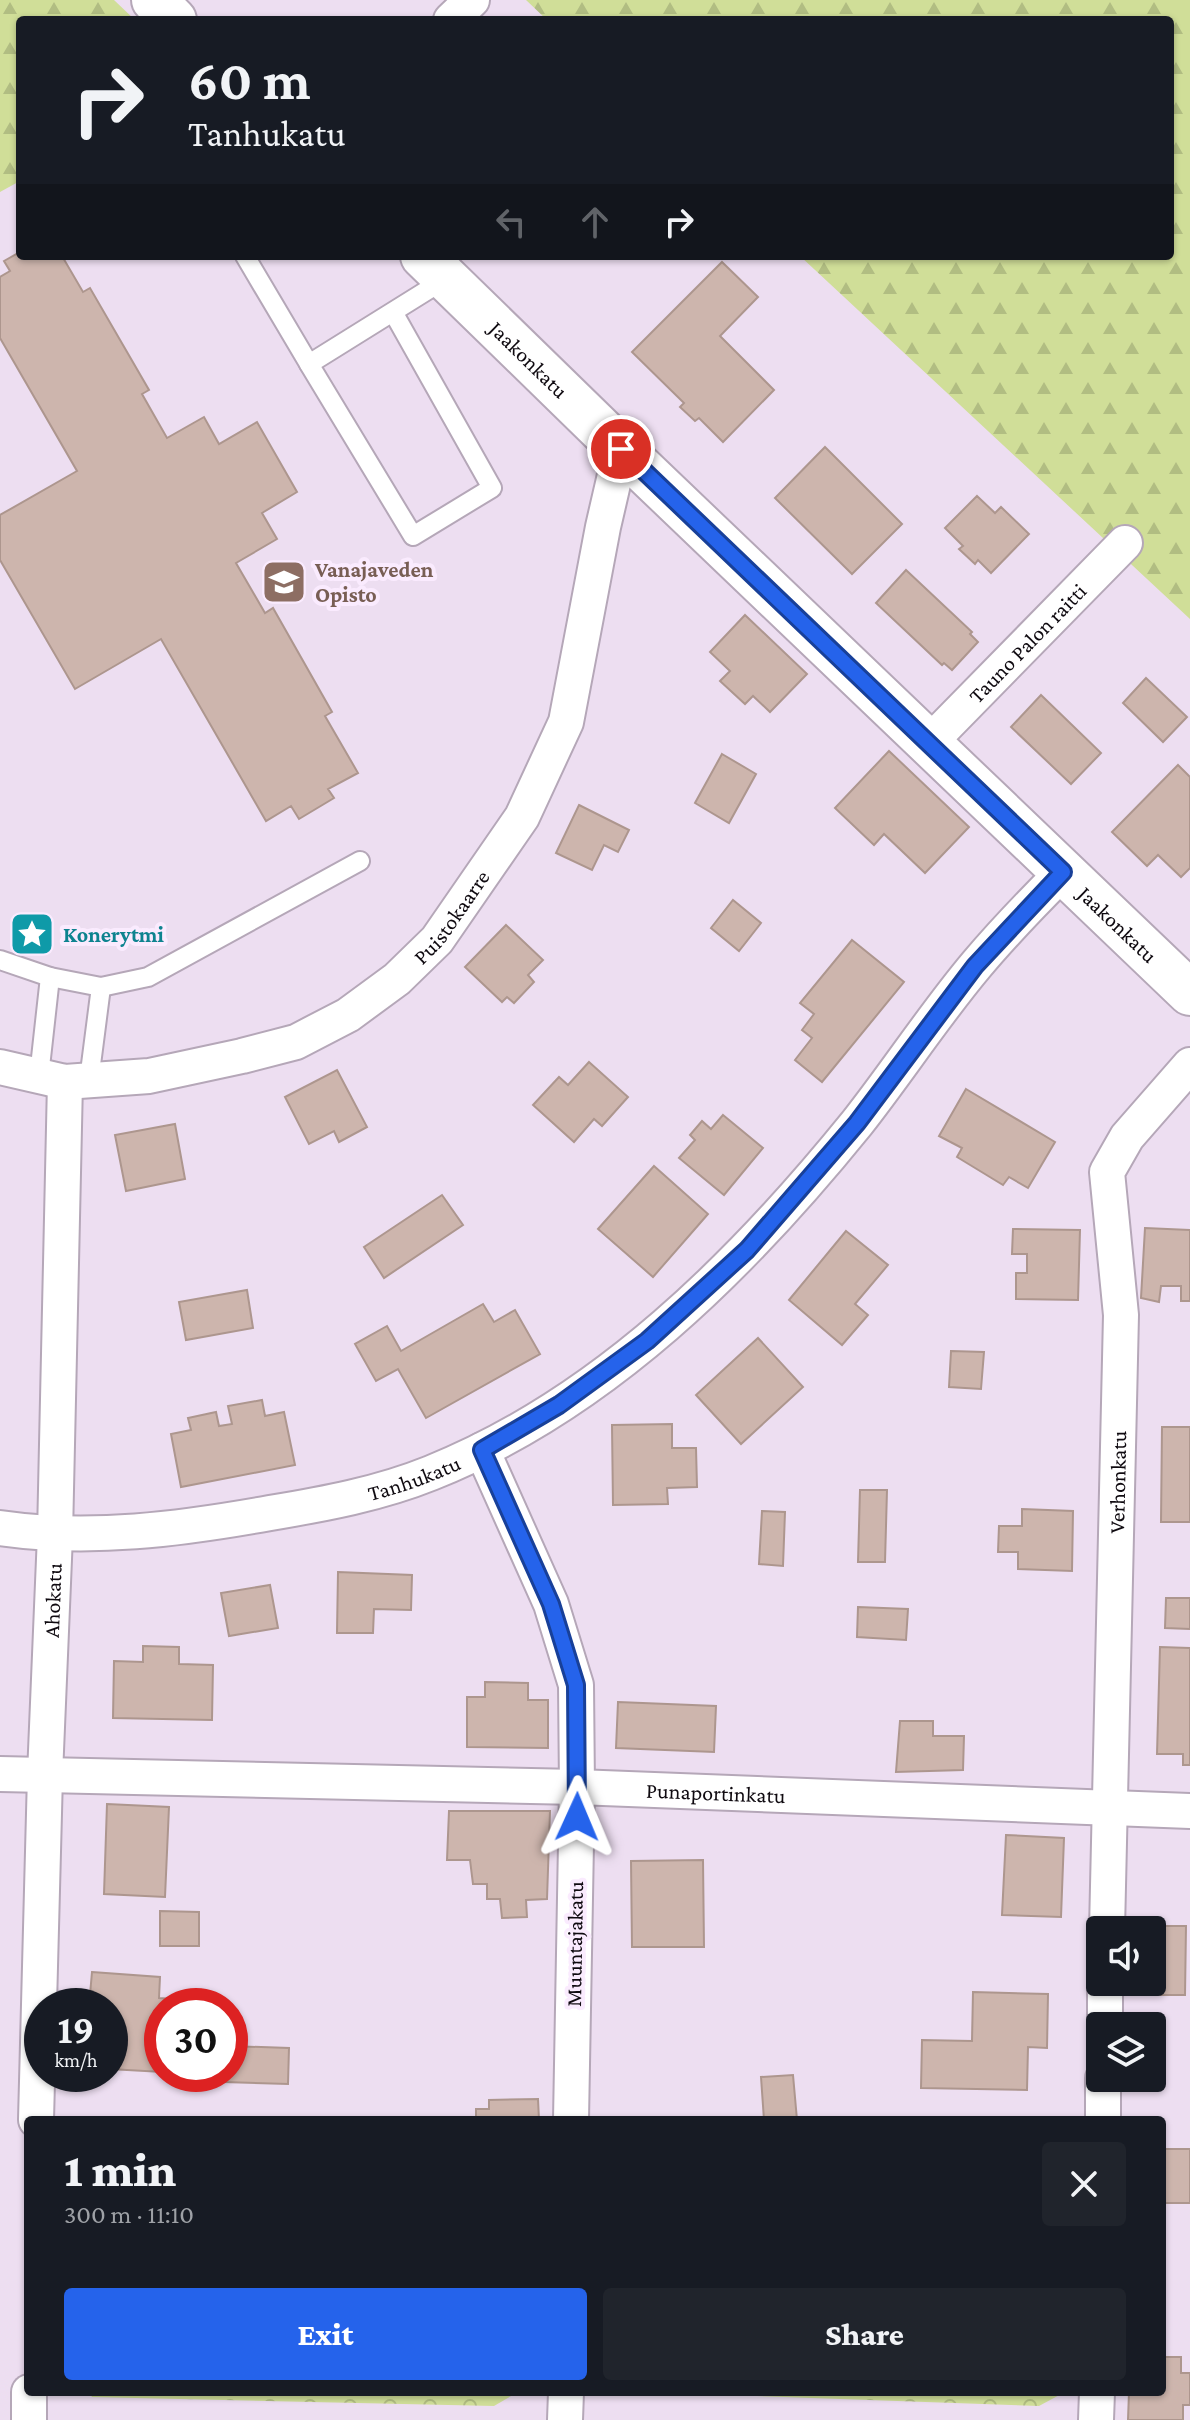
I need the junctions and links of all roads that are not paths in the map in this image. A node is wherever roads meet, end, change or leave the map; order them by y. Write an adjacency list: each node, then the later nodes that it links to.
1 (154, 0): 3 (street)
2 (472, 0): 4 (street)
3 (170, 16)
4 (455, 16)
5 (247, 260): 8 (lane)
6 (435, 267): 7 (lane); 9 (street, Jaakonkatu)
7 (393, 312): 8 (lane); 8 (lane)
8 (309, 364)
9 (621, 449): 11 (street, Jaakonkatu); 20 (street, Puistokaarre)
10 (1125, 543): 11 (street, Tauno Palon raitti)
11 (929, 743): 13 (street, Jaakonkatu)
12 (360, 861): 16 (lane)
13 (1063, 872): 17 (street, Jaakonkatu); 21 (street, Tanhukatu)
14 (0, 960): 15 (lane)
15 (50, 977): 16 (lane); 20 (lane)
16 (101, 987): 20 (lane)
17 (1190, 993)
18 (1190, 1065): 27 (street, Verhonkatu)
19 (0, 1067): 20 (street, Puistokaarre)
20 (64, 1080): 23 (street, Ahokatu)
21 (482, 1450): 23 (street, Tanhukatu); 26 (street, Muuntajakatu)
22 (0, 1528): 23 (street, Tanhukatu)
23 (55, 1535): 25 (street, Ahokatu)
24 (0, 1774): 25 (street, Punaportinkatu)
25 (45, 1775): 26 (street, Punaportinkatu); 31 (street, Ahokatu)
26 (577, 1787): 27 (street, Punaportinkatu); 32 (street, Muuntajakatu)
27 (1110, 1809): 28 (street, Punaportinkatu); 29 (street, Verhonkatu)
28 (1190, 1811)
29 (1107, 1916)
30 (1103, 2092): 33 (street)
31 (36, 2116)
32 (571, 2116)
33 (1103, 2116)
34 (29, 2396): 37 (street)
35 (566, 2396): 38 (street)
36 (1097, 2396): 39 (street)
37 (29, 2420)
38 (565, 2420)
39 (1096, 2420)

